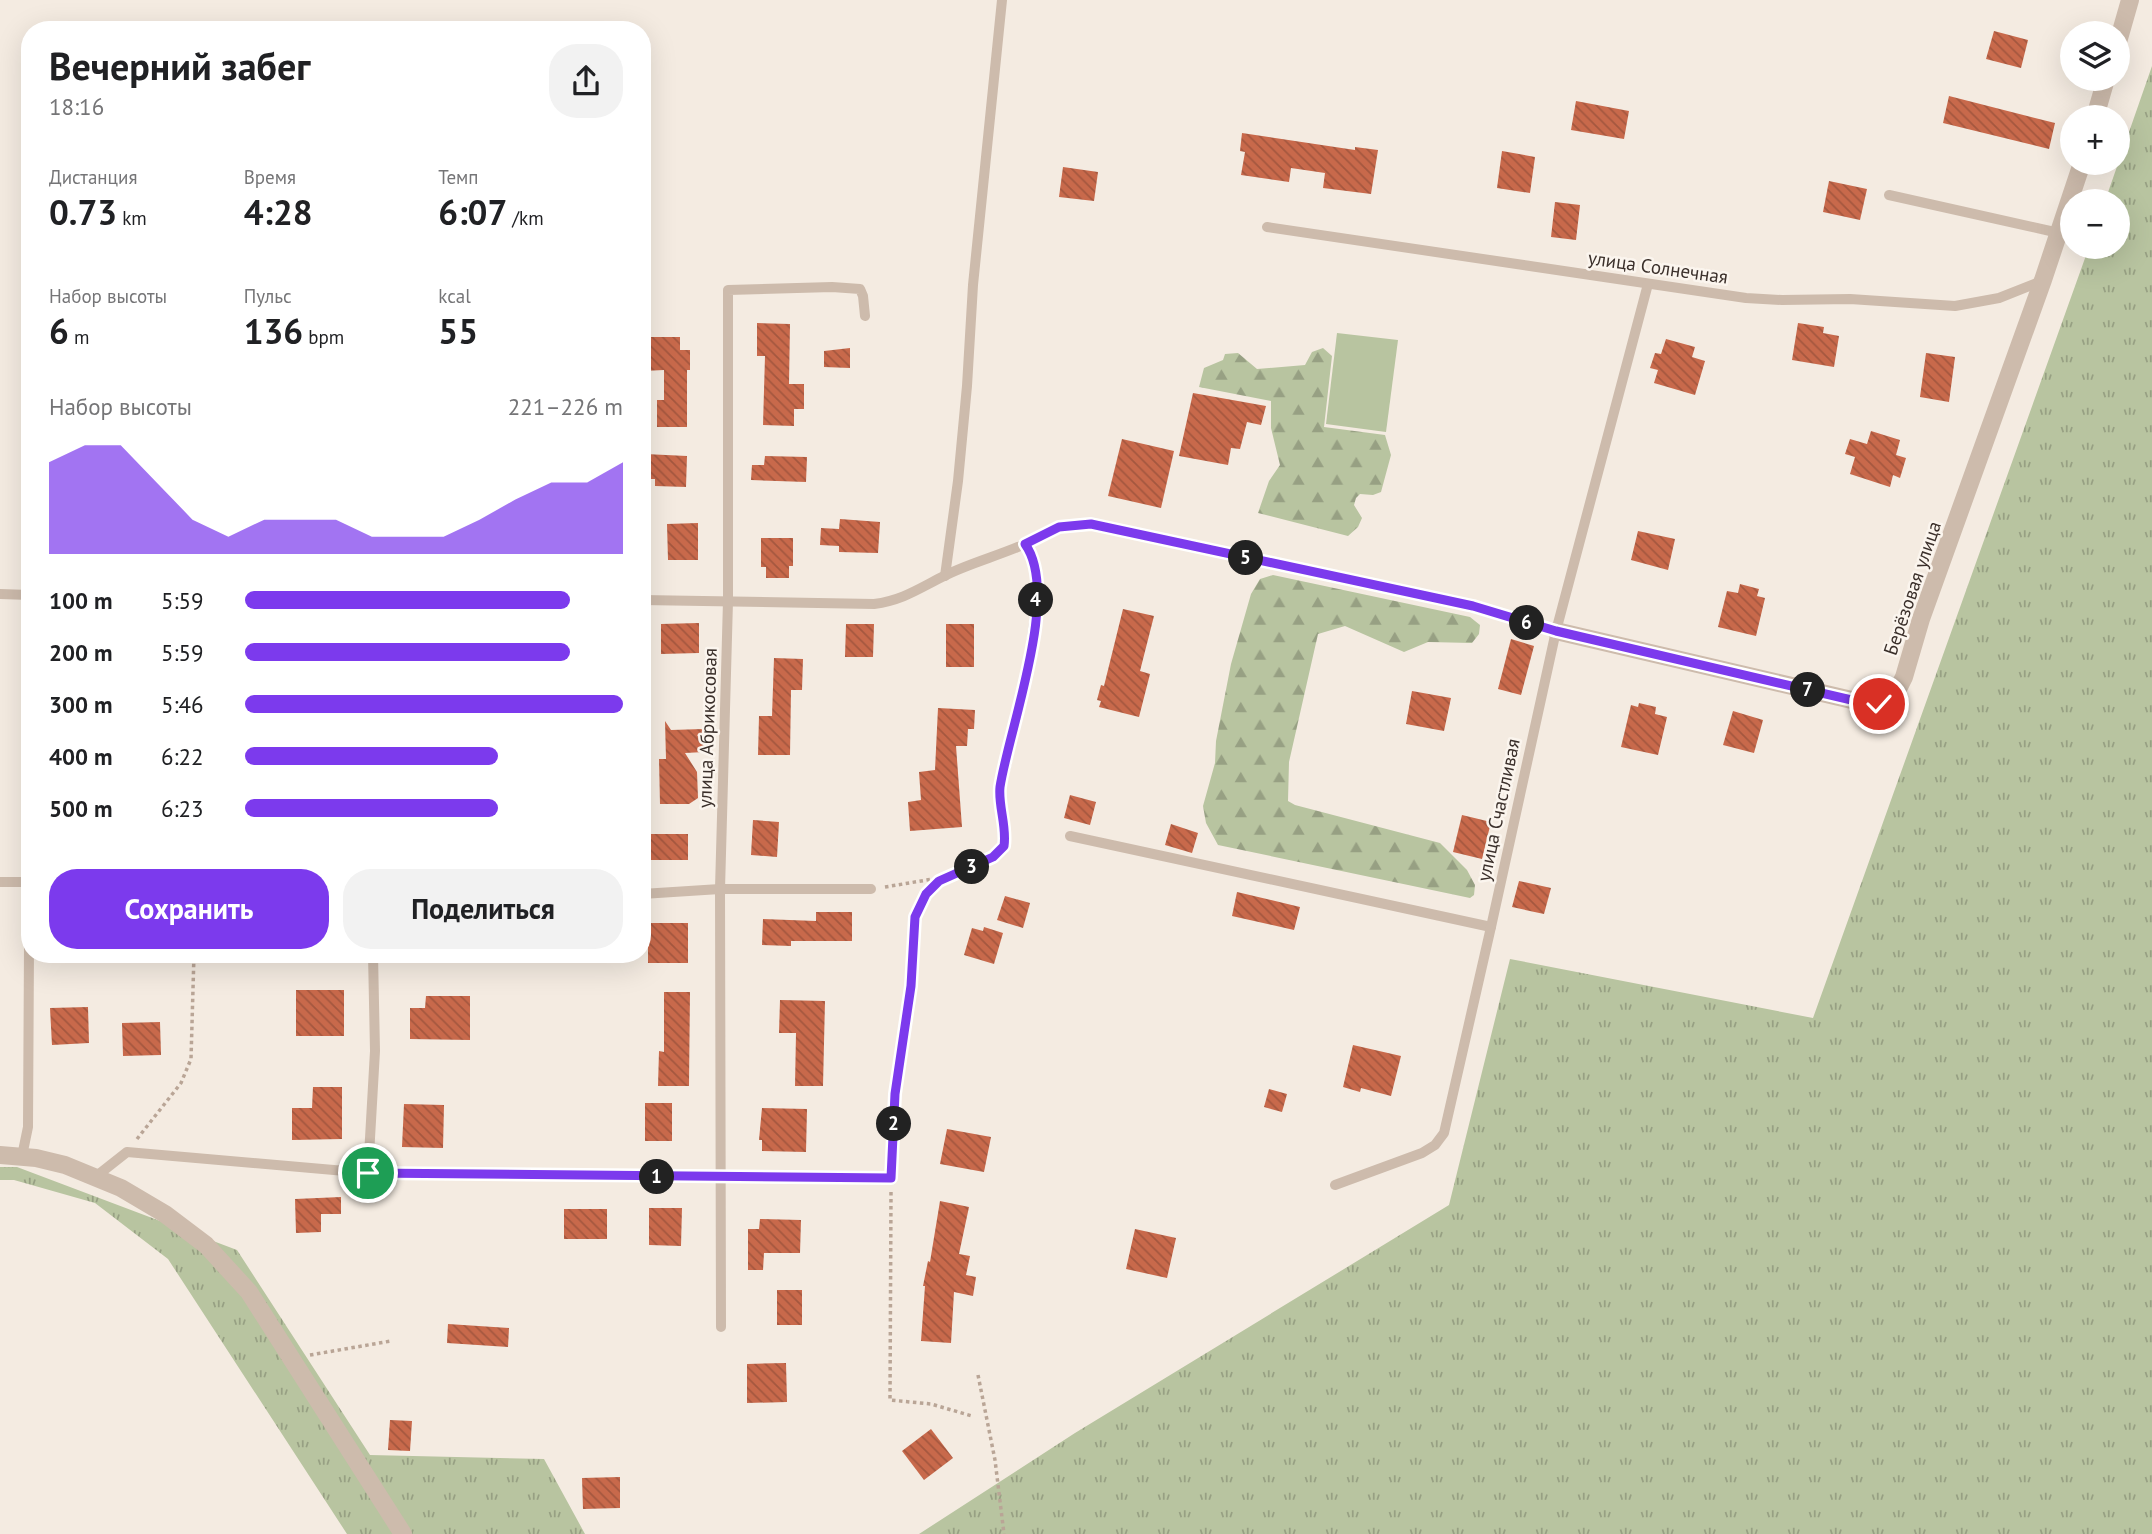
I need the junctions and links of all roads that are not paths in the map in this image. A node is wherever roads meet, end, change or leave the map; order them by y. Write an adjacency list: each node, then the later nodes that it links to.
1 (1002, 0): 12 (lane)
2 (2130, 0): 3 (street)
3 (2124, 21)
4 (2078, 175): 7 (street, Берёзовая улица)
5 (1889, 195): 7 (lane)
6 (1267, 227): 9 (lane, улица Солнечная)
7 (2059, 233): 8 (street, Берёзовая улица)
8 (2042, 280): 9 (lane, улица Солнечная); 17 (street, Берёзовая улица)
9 (1648, 284): 17 (lane, улица Счастливая)
10 (865, 316): 16 (lane, улица Абрикосовая)
11 (1025, 544): 12 (lane); 17 (lane); 19 (lane)
12 (945, 576): 16 (lane)
13 (0, 594): 14 (lane)
14 (21, 595)
15 (651, 600): 16 (lane)
16 (728, 601): 22 (lane, улица Абрикосовая)
17 (1556, 631): 25 (lane, улица Счастливая)
18 (1070, 836): 25 (lane)
19 (993, 857)
20 (0, 882): 21 (lane)
21 (21, 882)
22 (720, 889): 23 (lane); 24 (lane); 31 (lane, улица Абрикосовая)
23 (871, 889)
24 (651, 893)
25 (1490, 927): 34 (lane, улица Счастливая)
26 (29, 963): 29 (lane)
27 (373, 963): 30 (lane)
28 (0, 1155): 29 (street)
29 (22, 1156): 32 (street)
30 (368, 1173): 31 (lane); 32 (lane)
31 (720, 1177): 33 (lane); 35 (lane, улица Абрикосовая)
32 (94, 1178): 36 (street)
33 (891, 1178)
34 (1335, 1185)
35 (721, 1327)
36 (403, 1534)

